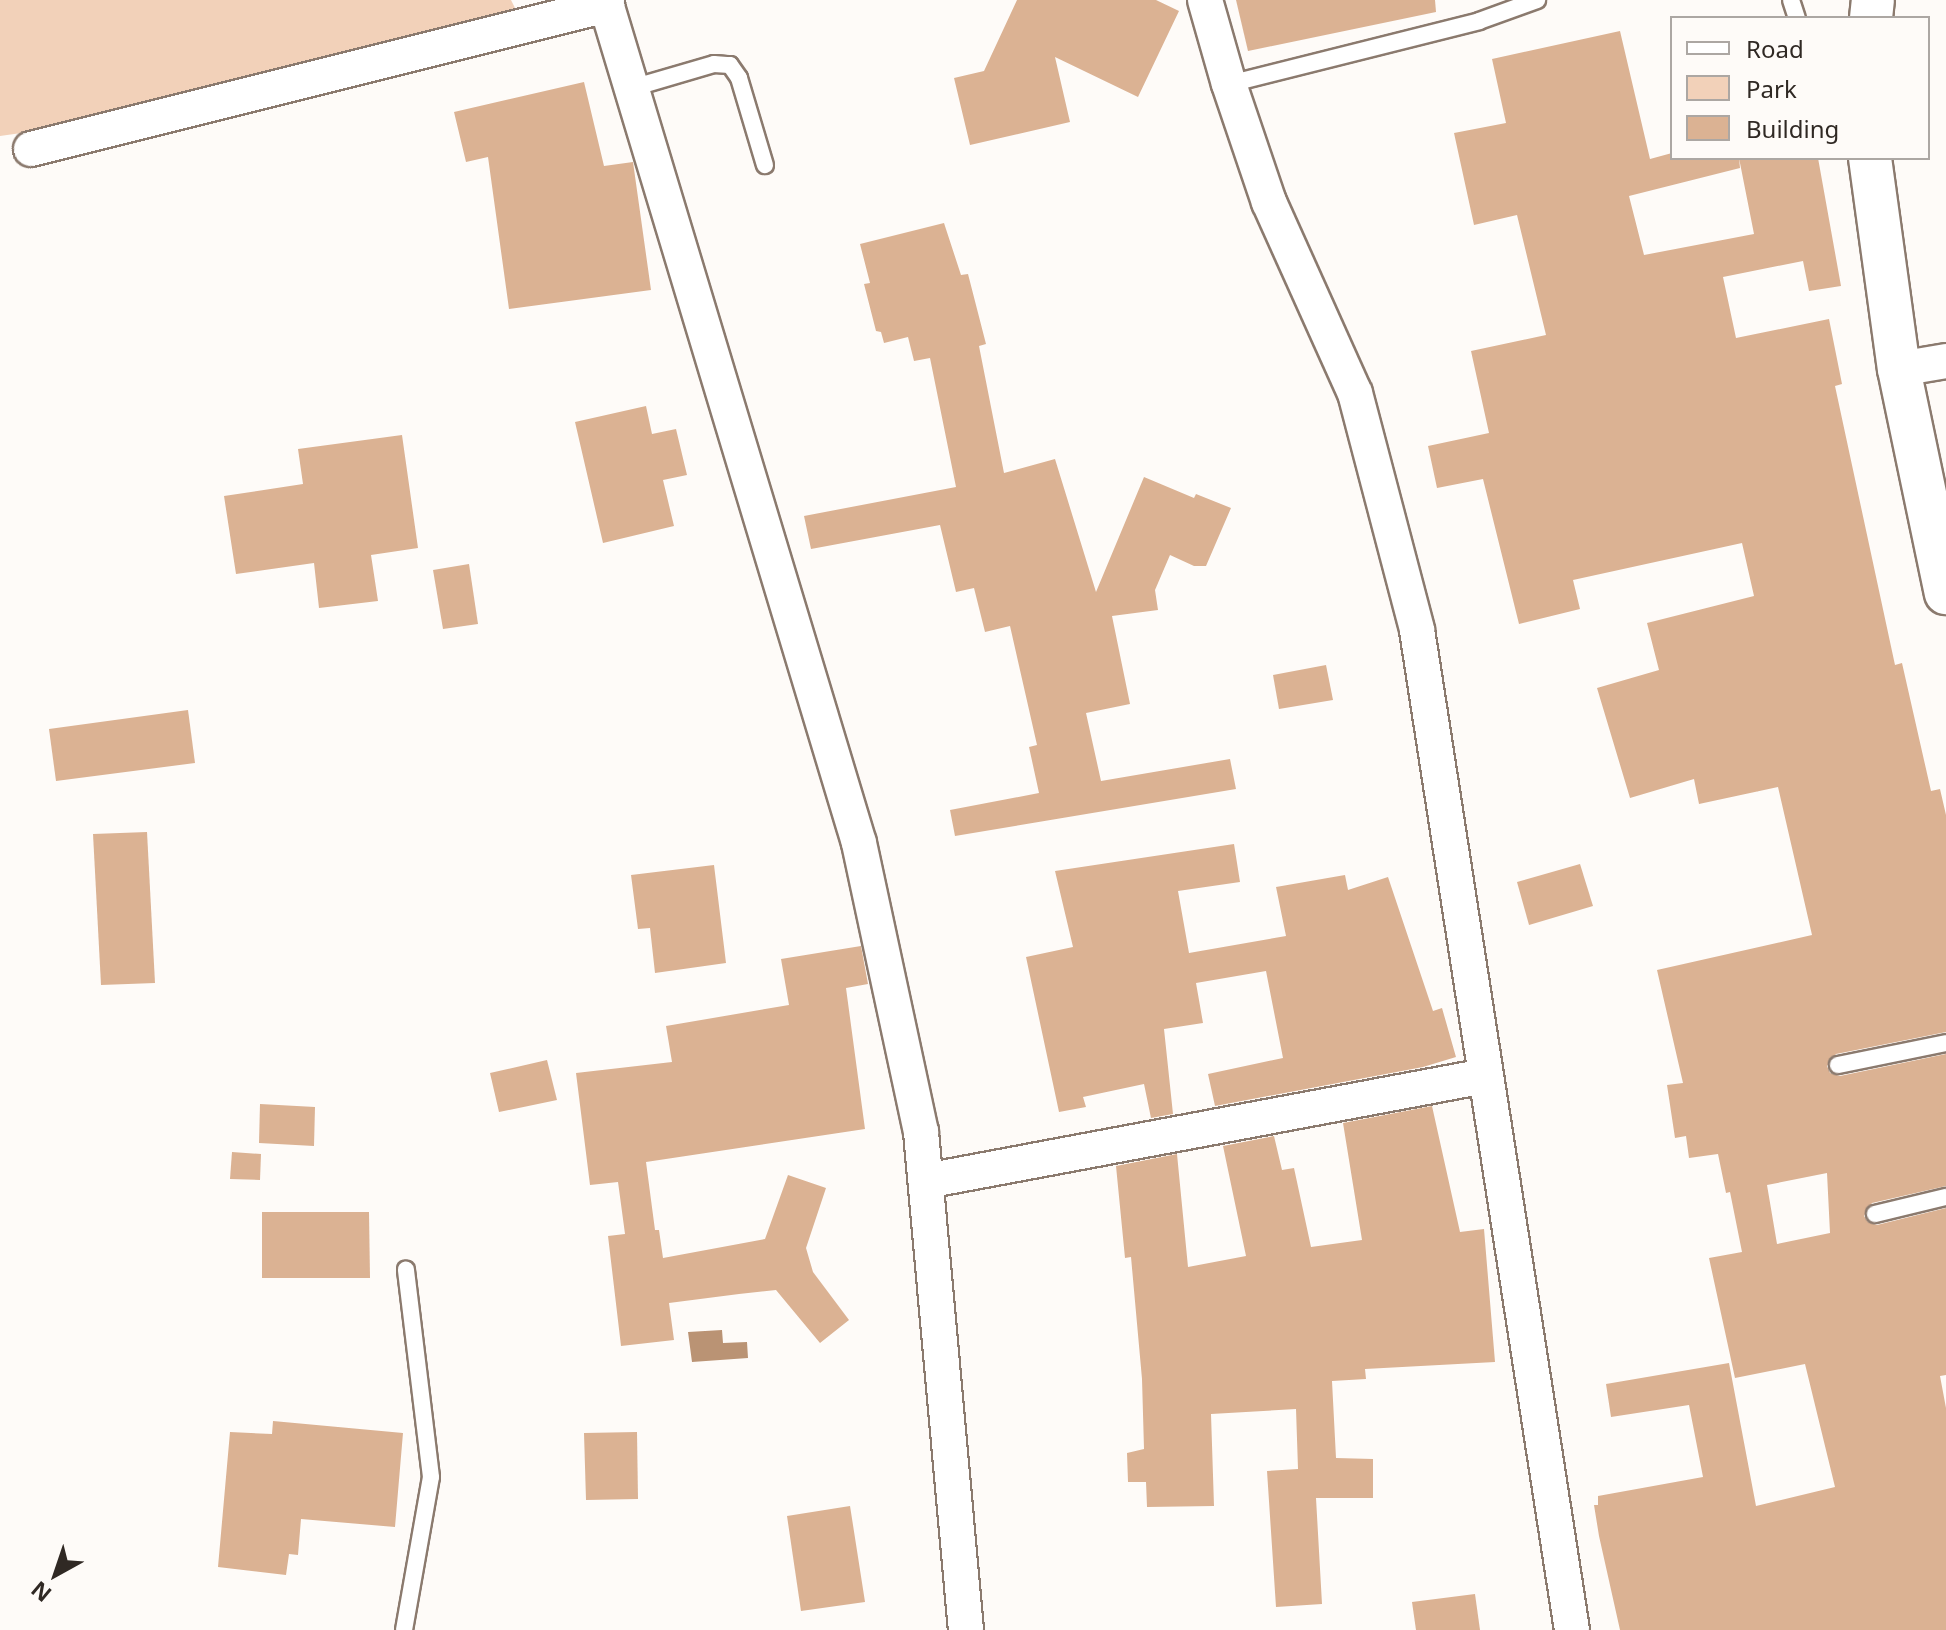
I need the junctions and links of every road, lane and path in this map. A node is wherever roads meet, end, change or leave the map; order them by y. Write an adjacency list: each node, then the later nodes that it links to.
1 (1205, 0): 4 (street)
2 (1537, 0): 4 (lane)
3 (606, 3): 5 (street); 6 (street)
4 (1229, 84): 14 (street)
5 (632, 88): 8 (lane); 15 (street)
6 (31, 149)
7 (1870, 160): 10 (street)
8 (765, 165)
9 (1946, 361): 10 (street)
10 (1899, 369): 11 (street)
11 (1946, 593)
12 (1946, 1043): 13 (lane)
13 (1838, 1065)
14 (1485, 1076): 15 (street); 21 (street)
15 (926, 1181): 20 (street)
16 (1946, 1197): 17 (lane)
17 (1875, 1214)
18 (406, 1270): 19 (lane)
19 (404, 1630)
20 (966, 1630)
21 (1572, 1630)

